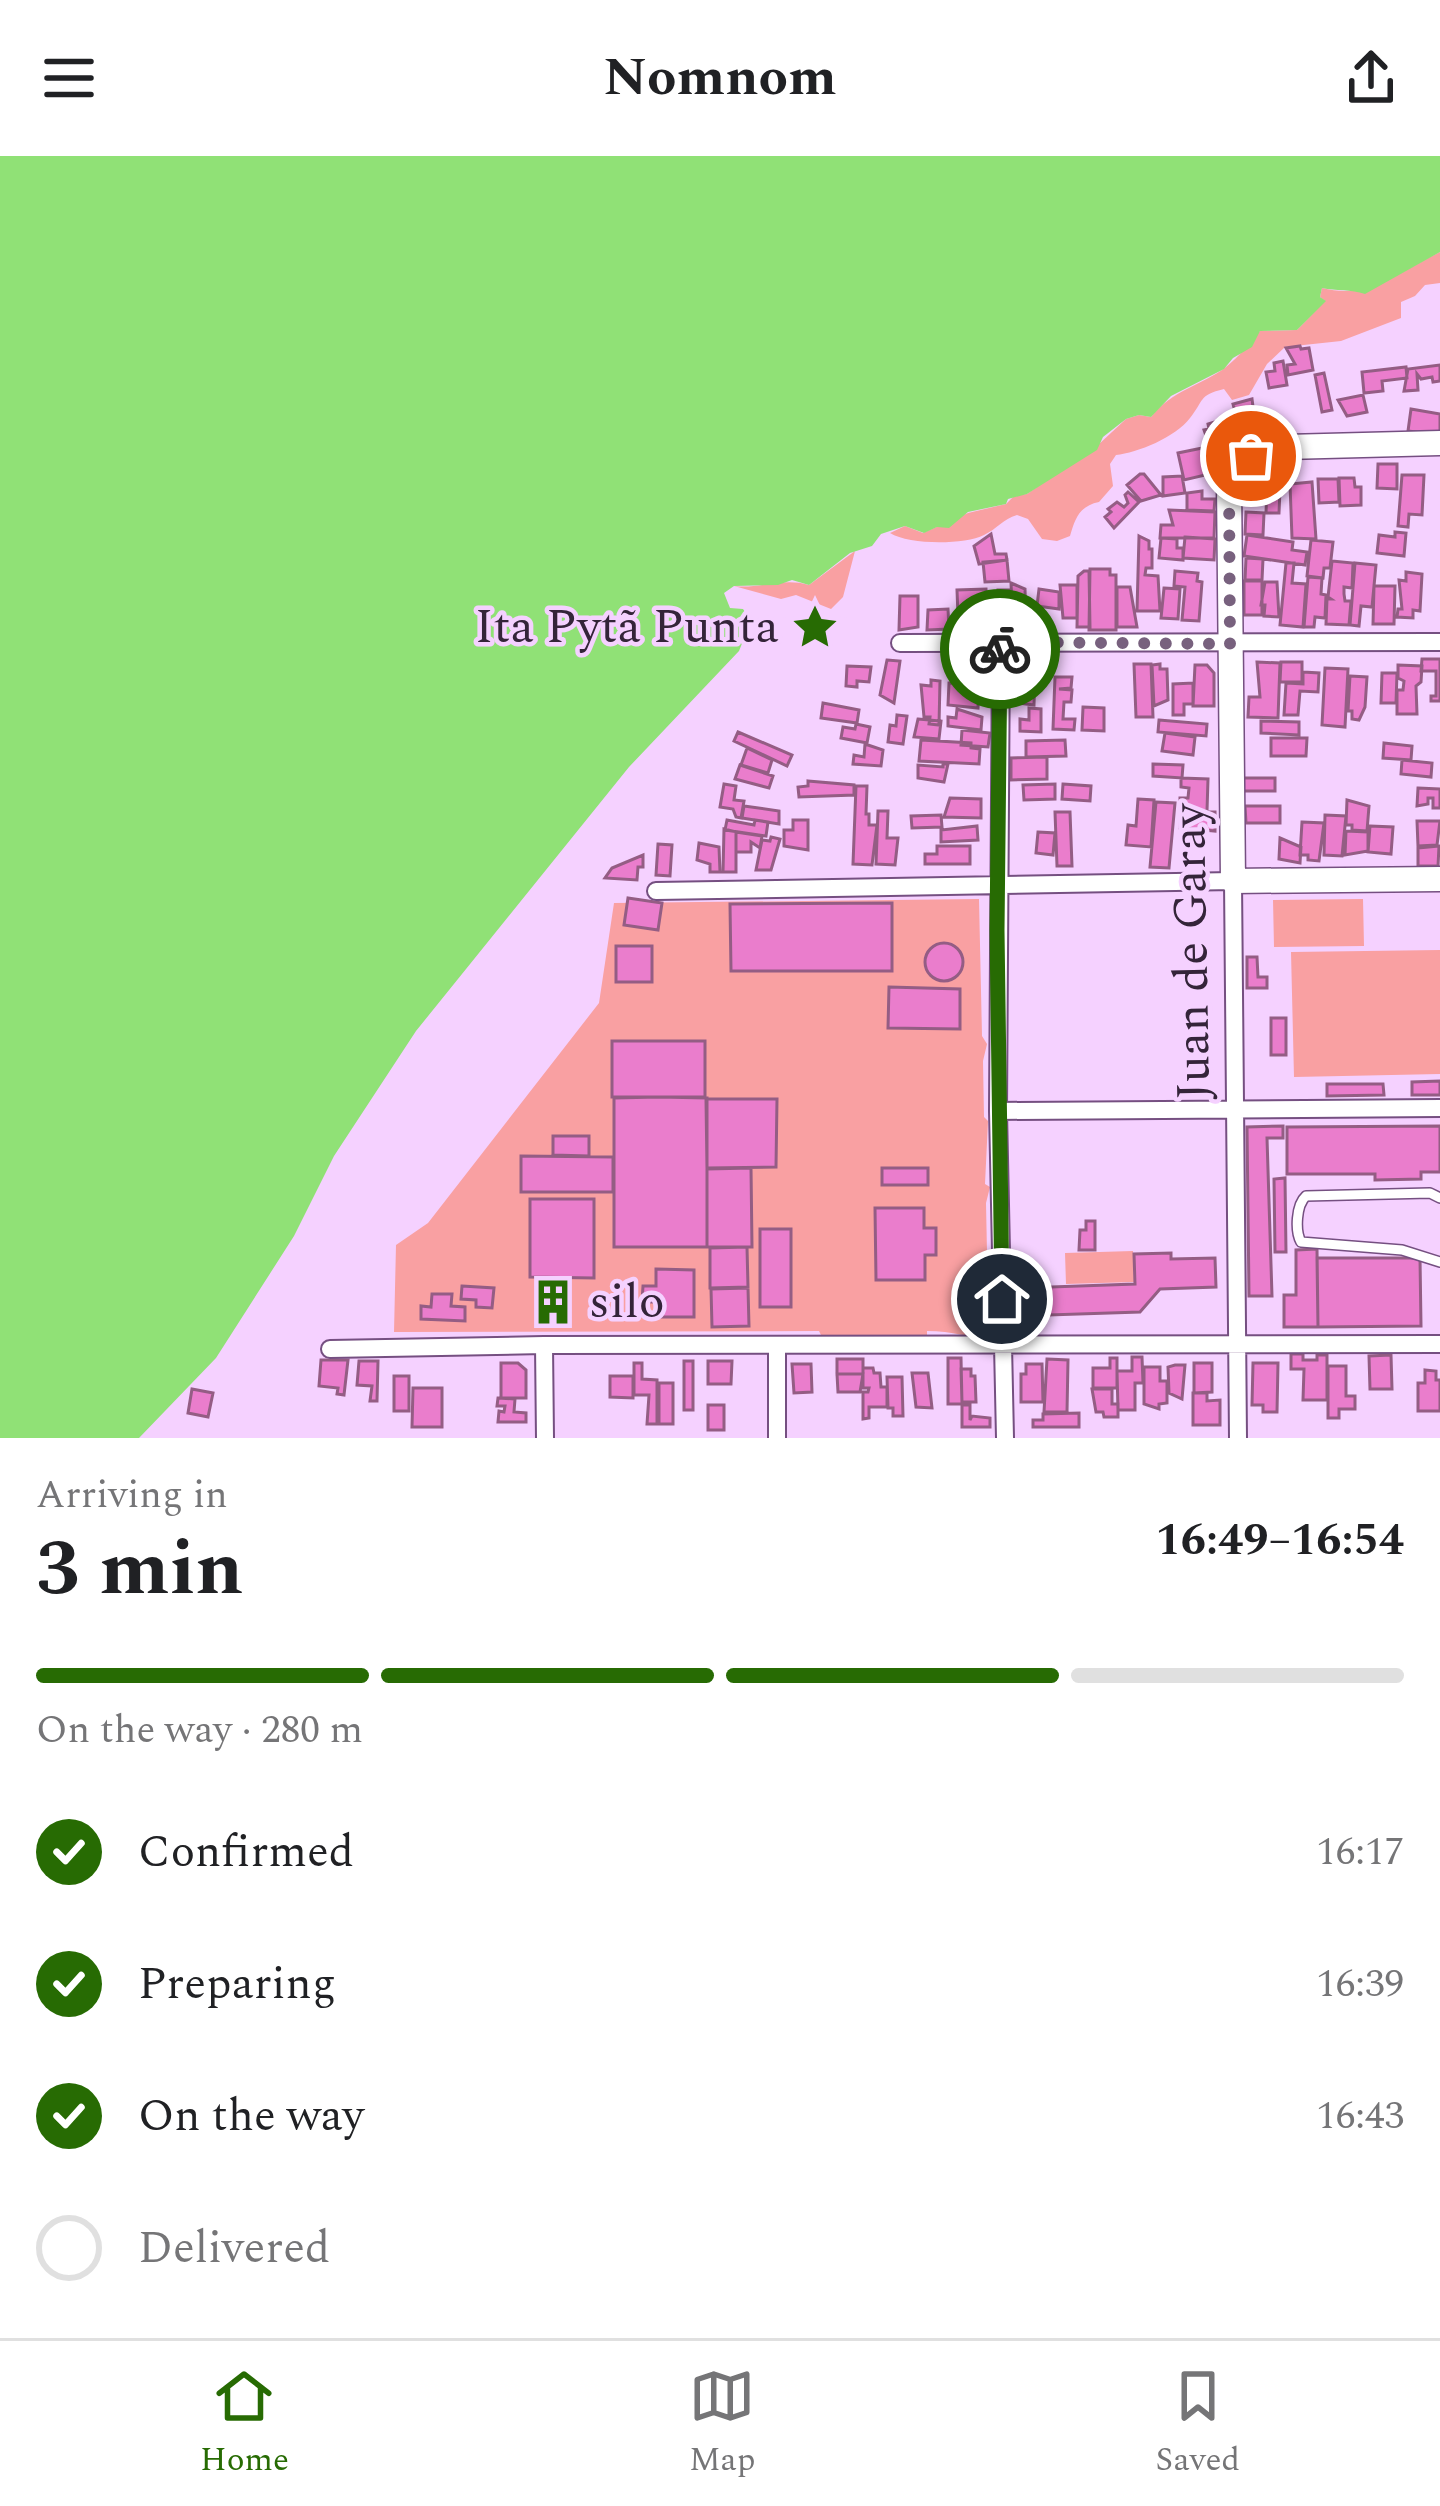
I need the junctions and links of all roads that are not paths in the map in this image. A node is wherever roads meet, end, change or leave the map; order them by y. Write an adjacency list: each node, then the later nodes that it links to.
1 (1440, 443): 5 (street, Juan de Garay)
2 (1000, 642): 4 (street); 5 (street); 8 (street)
3 (1440, 642): 5 (street)
4 (900, 643)
5 (1230, 644): 7 (street, Juan de Garay)
6 (1440, 879): 7 (street)
7 (1233, 881): 8 (street); 12 (street, Juan de Garay)
8 (997, 884): 9 (street); 11 (street)
9 (656, 891)
10 (1440, 1108): 12 (street)
11 (998, 1111): 12 (street); 19 (street)
12 (1235, 1112): 15 (street, Juan de Garay)
13 (1440, 1198): 14 (lane)
14 (1440, 1262)
15 (1235, 1343): 16 (street); 19 (street); 24 (street, Juan de Garay)
16 (1440, 1344)
17 (544, 1345): 18 (street); 20 (street); 21 (street)
18 (777, 1346): 19 (street); 22 (street)
19 (1003, 1346): 23 (street)
20 (333, 1348)
21 (545, 1438)
22 (777, 1438)
23 (1005, 1438)
24 (1238, 1438)

